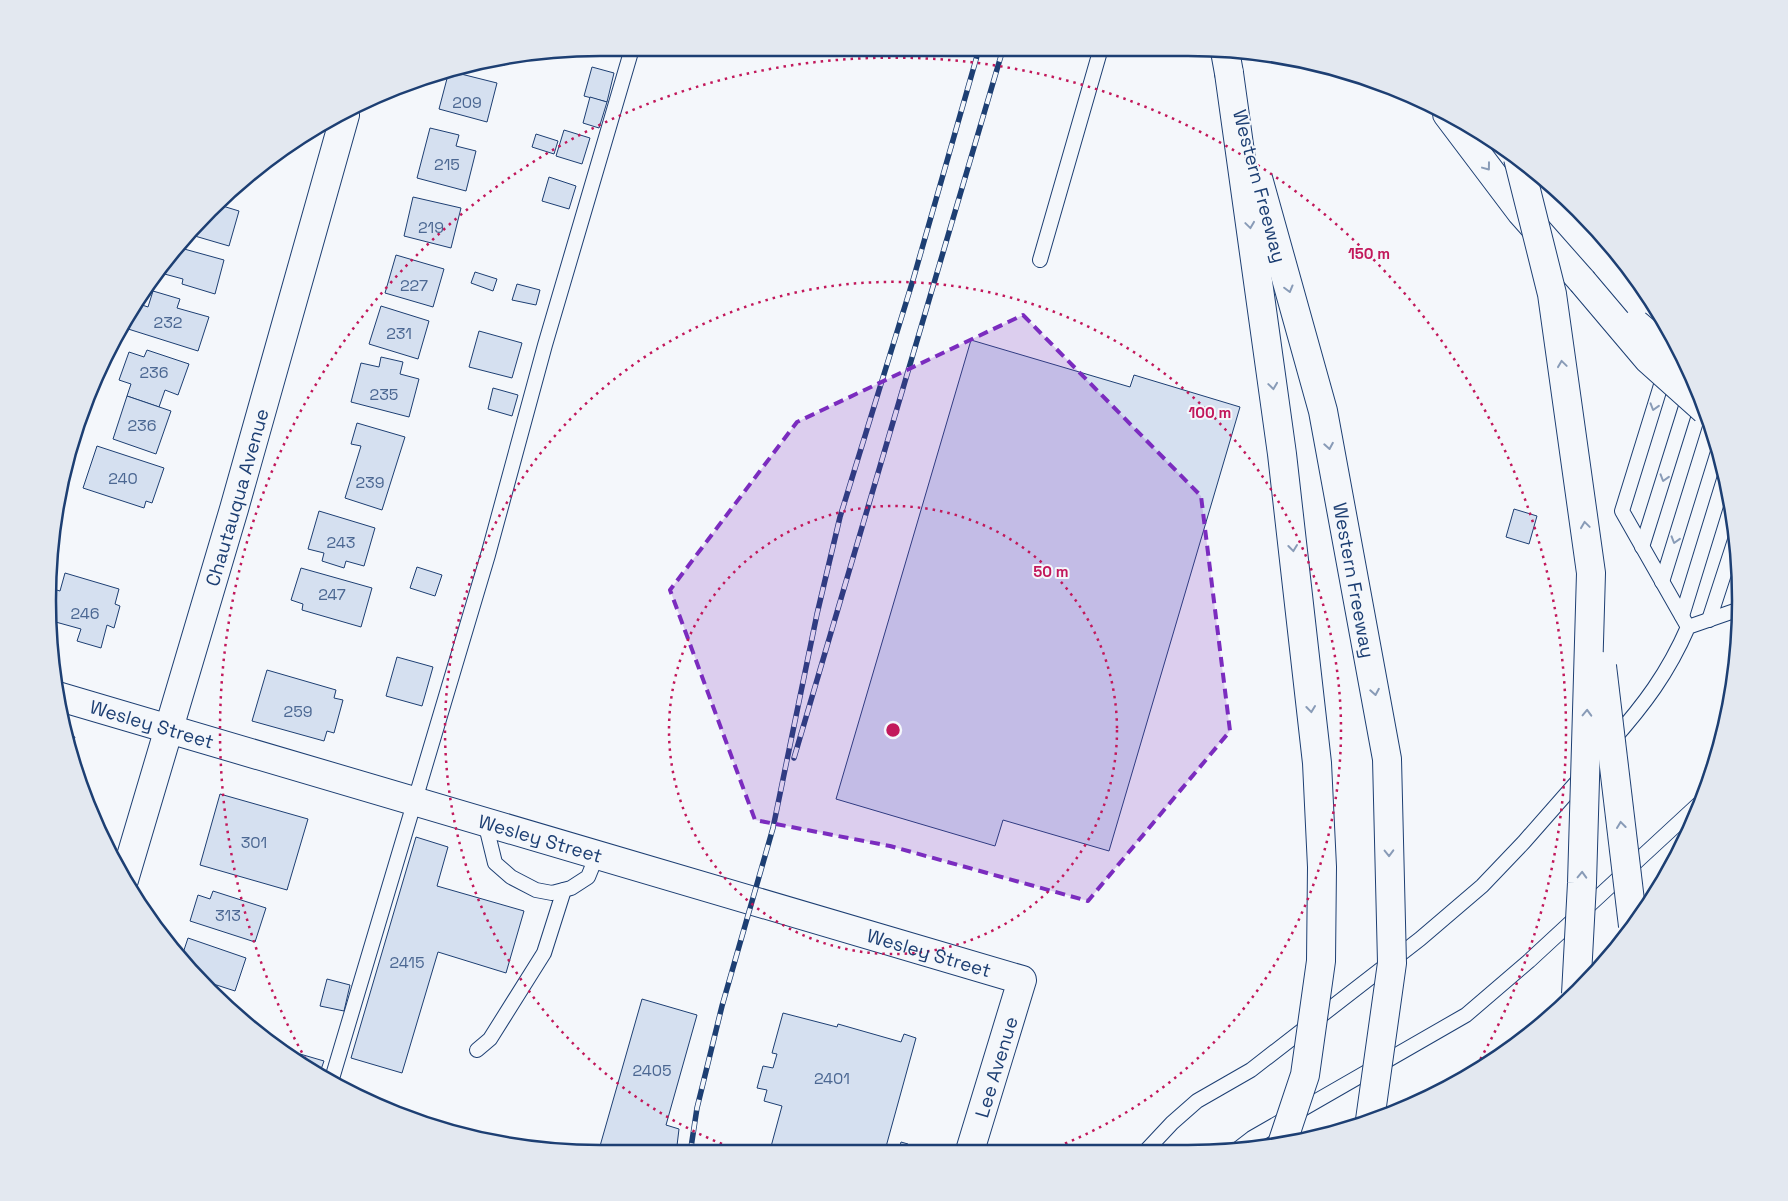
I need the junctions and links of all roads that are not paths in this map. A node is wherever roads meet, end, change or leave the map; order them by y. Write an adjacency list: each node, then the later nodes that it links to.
1 (630, 56): 24 (lane)
2 (1100, 56): 7 (lane)
3 (1227, 62): 35 (main road, Western Freeway, one-way to 35, bridge); 36 (main road, one-way to 36, bridge)
4 (343, 121): 23 (main road, Chautauqua Avenue)
5 (1457, 128): 8 (main road, one-way to 8, bridge)
6 (1521, 171): 17 (main road, one-way to 6, bridge)
7 (1040, 260)
8 (1582, 281): 10 (main road, bridge); 12 (main road, bridge)
9 (1672, 352): 15 (lane, one-way to 15)
10 (1674, 356)
11 (1690, 393): 15 (lane, one-way to 15)
12 (1693, 399)
13 (1707, 438): 18 (lane, one-way to 18)
14 (1721, 492): 21 (lane)
15 (1642, 547): 18 (lane)
16 (1730, 554): 20 (lane)
17 (1591, 573): 30 (main road, one-way to 17, bridge); 32 (main road, one-way to 17, bridge)
18 (1662, 582): 21 (lane)
19 (1732, 612): 20 (lane)
20 (1710, 620): 21 (lane)
21 (1685, 622): 39 (lane)
22 (66, 699): 23 (main road, Wesley Street)
23 (169, 729): 24 (main road, Wesley Street); 28 (main road, Chautauqua Avenue)
24 (414, 801): 26 (main road, Wesley Street); 34 (lane)
25 (1688, 814): 37 (lane)
26 (485, 822): 27 (main road, Wesley Street); 29 (lane)
27 (597, 855): 29 (lane); 31 (main road, Wesley Street)
28 (127, 869)
29 (564, 890): 33 (lane)
30 (1632, 915)
31 (1022, 980): 38 (main road, Lee Avenue)
32 (1577, 980)
33 (477, 1050)
34 (333, 1075)
35 (1371, 1113)
36 (1285, 1136)
37 (1248, 1141)
38 (972, 1145)
39 (1152, 1145)

